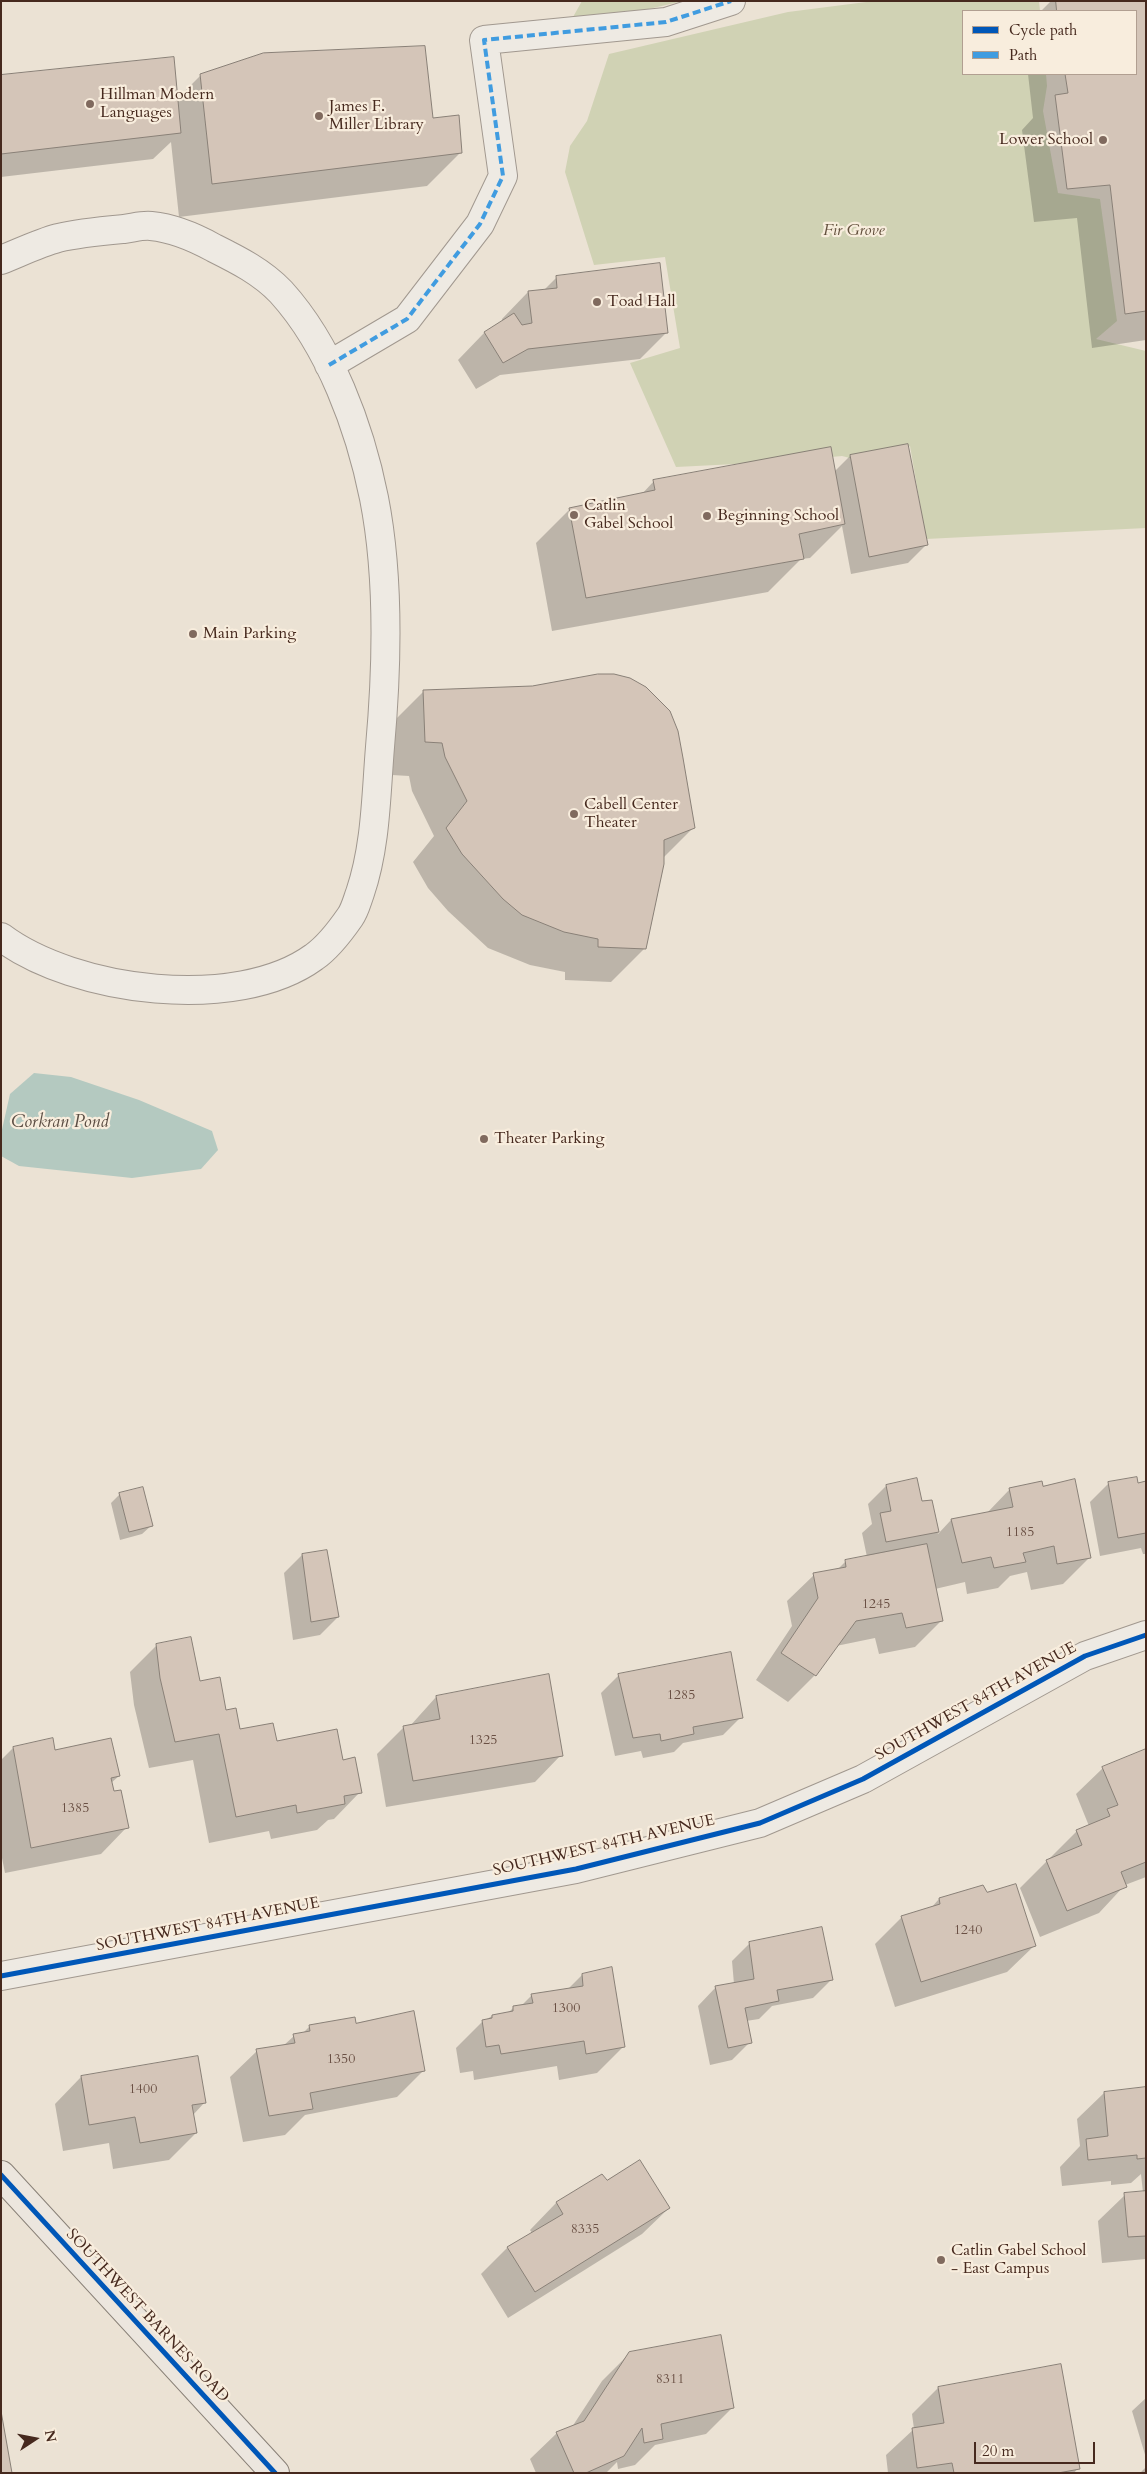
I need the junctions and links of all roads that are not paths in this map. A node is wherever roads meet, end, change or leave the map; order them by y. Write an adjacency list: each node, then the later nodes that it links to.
1 (731, 1): 3 (street)
2 (1, 260): 3 (street)
3 (329, 365): 4 (street)
4 (1, 937)
5 (1146, 1635): 6 (street, SOUTHWEST 84TH AVENUE)
6 (1, 1976)
7 (1, 2175): 8 (main road, SOUTHWEST BARNES ROAD)
8 (275, 2473)

